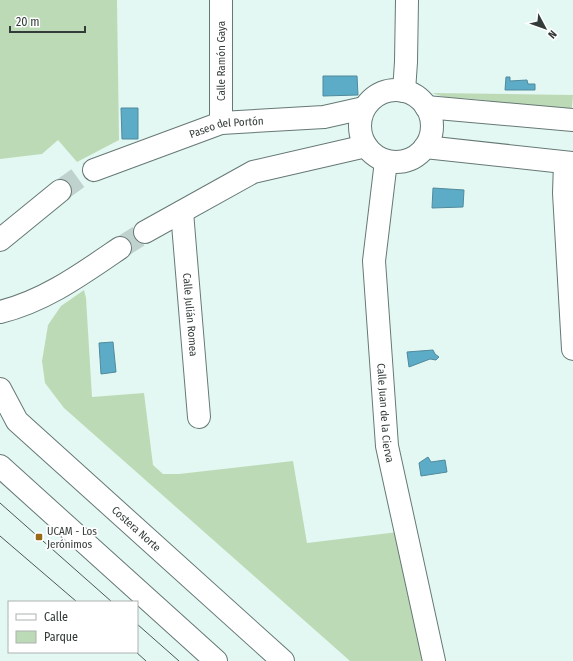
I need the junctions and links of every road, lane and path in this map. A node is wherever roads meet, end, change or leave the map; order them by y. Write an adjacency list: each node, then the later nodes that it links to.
1 (221, 0): 7 (street, Calle Ramón Gaya)
2 (407, 0): 3 (street)
3 (404, 91): 4 (street); 5 (street)
4 (426, 107): 6 (street); 9 (street)
5 (364, 108): 7 (street, Paseo del Portón); 8 (street)
6 (573, 120)
7 (222, 123): 12 (street, Paseo del Portón)
8 (366, 146): 10 (street); 14 (street)
9 (425, 147): 10 (street); 11 (street)
10 (386, 161): 25 (street, Calle Juan de la Cierva)
11 (569, 163): 19 (street)
12 (94, 170)
13 (60, 191): 16 (street)
14 (182, 212): 15 (street); 21 (street, Calle Julián Romea)
15 (145, 232)
16 (0, 240)
17 (120, 248): 18 (street)
18 (0, 312)
19 (573, 349)
20 (0, 389): 24 (street, Costera Norte)
21 (199, 417)
22 (0, 466): 23 (street)
23 (216, 661)
24 (283, 661)
25 (434, 661)

